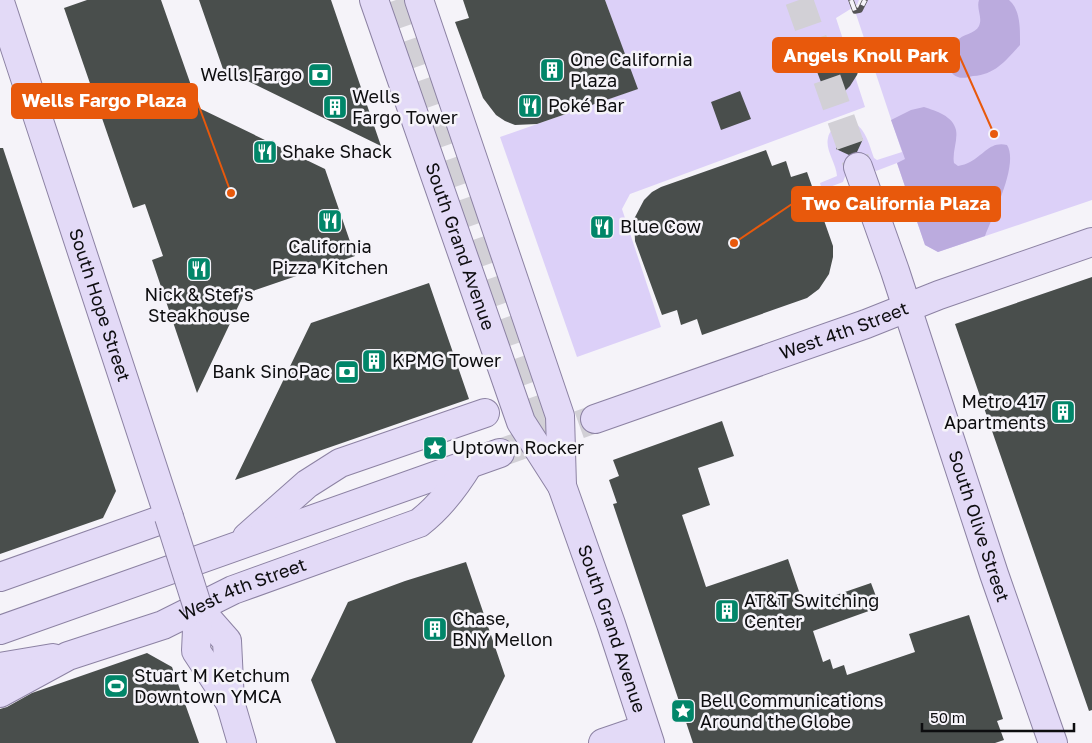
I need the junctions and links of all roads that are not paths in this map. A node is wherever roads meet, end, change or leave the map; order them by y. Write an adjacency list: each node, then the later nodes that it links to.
1 (374, 0): 11 (main road, South Grand Avenue)
2 (419, 0): 11 (main road, South Grand Avenue)
3 (0, 2): 12 (main road, South Hope Street)
4 (858, 167): 6 (main road, South Olive Street)
5 (1092, 242): 6 (main road, West 4th Street)
6 (906, 308): 8 (main road, West 4th Street); 23 (main road, South Olive Street)
7 (485, 413): 13 (main road)
8 (595, 419)
9 (500, 454): 10 (main road)
10 (469, 464): 13 (main road); 15 (main road, West 4th Street)
11 (562, 486): 20 (main road, South Grand Avenue)
12 (165, 504): 14 (main road); 15 (main road, South Hope Street, bridge)
13 (237, 547): 16 (main road)
14 (0, 577)
15 (198, 608): 17 (main road, West 4th Street); 21 (main road, South Hope Street)
16 (0, 630)
17 (68, 656): 18 (main road); 19 (main road, West 4th Street)
18 (0, 667)
19 (0, 694)
20 (647, 736): 22 (main road)
21 (242, 743)
22 (603, 743)
23 (1053, 743)

